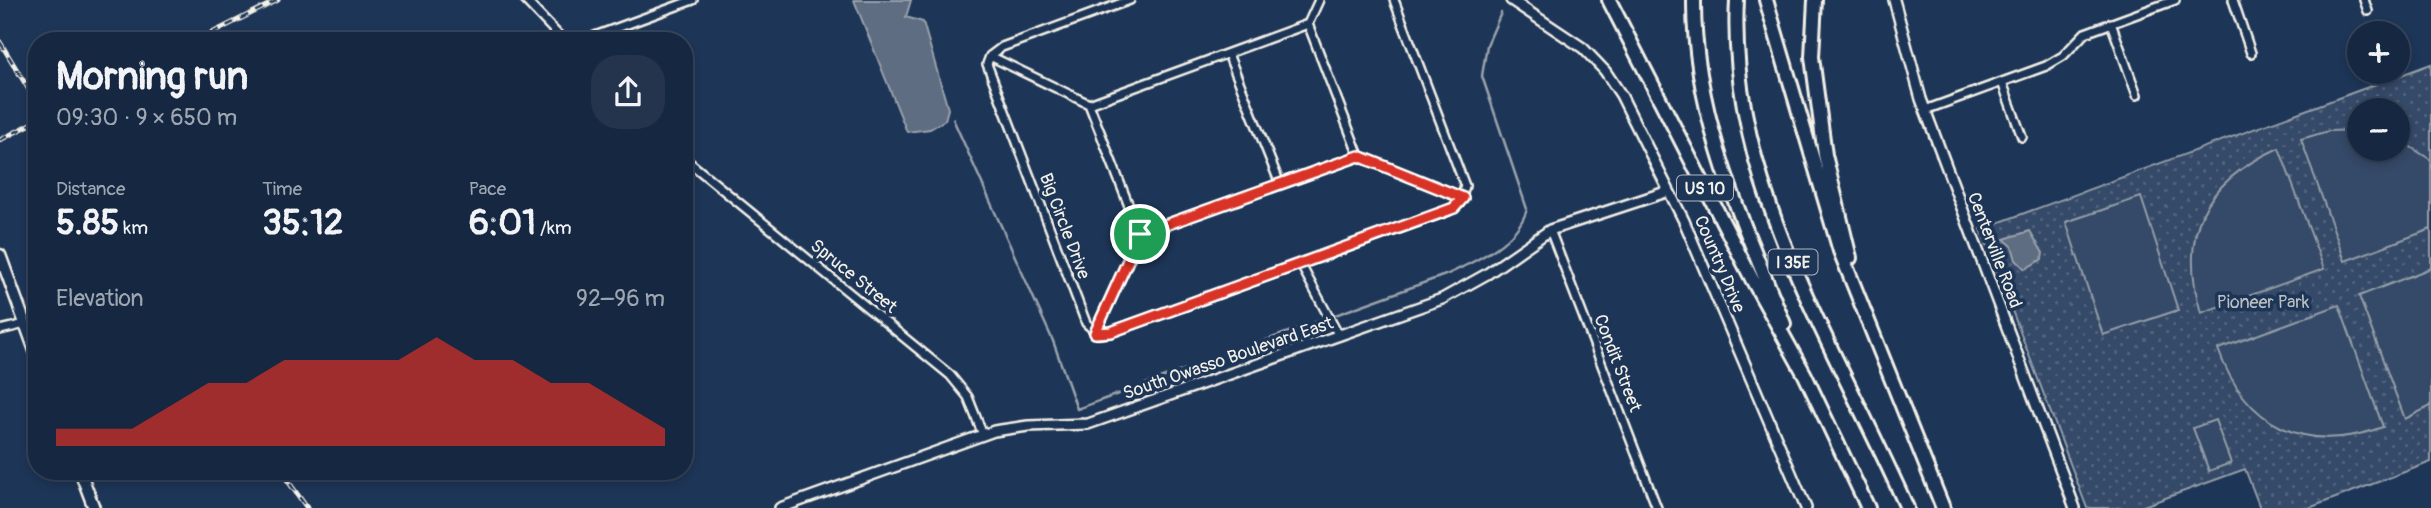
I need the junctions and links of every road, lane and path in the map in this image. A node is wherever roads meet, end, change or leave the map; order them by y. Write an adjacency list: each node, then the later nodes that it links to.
1 (524, 0): 19 (street)
2 (693, 0): 20 (street)
3 (1130, 0): 23 (street)
4 (1319, 0): 18 (street)
5 (1394, 0): 33 (street)
6 (1511, 0): 32 (street, Country Drive)
7 (1609, 0): 44 (highway, US 10)
8 (1694, 0): 44 (highway, I 35E)
9 (1737, 0): 53 (highway, I 35E)
10 (1766, 0): 38 (highway)
11 (1815, 0): 38 (highway)
12 (1894, 0): 27 (street, Centerville Road)
13 (2175, 0): 17 (street)
14 (2233, 0): 21 (street)
15 (2364, 0): 16 (street)
16 (2368, 12)
17 (2111, 23): 24 (street); 25 (street)
18 (1308, 24): 22 (street); 29 (street)
19 (555, 32)
20 (606, 32)
21 (2252, 52)
22 (1228, 54): 26 (street); 31 (street)
23 (990, 56): 26 (street); 42 (street, Big Circle Drive)
24 (2002, 82): 27 (street); 28 (street)
25 (2137, 95)
26 (1089, 104): 35 (street)
27 (1925, 110): 56 (street, Centerville Road)
28 (2022, 137)
29 (1359, 156): 31 (street); 33 (street)
30 (693, 165): 45 (street, Spruce Street)
31 (1280, 184): 35 (street)
32 (1669, 191): 34 (street, South Owasso Boulevard East); 51 (street, Country Drive)
33 (1463, 198): 37 (street)
34 (1550, 230): 43 (street, South Owasso Boulevard East); 50 (street, Condit Street)
35 (1140, 234): 42 (street)
36 (0, 255): 39 (main road)
37 (1301, 265): 42 (street); 43 (street)
38 (1859, 296): 46 (highway)
39 (28, 324)
40 (28, 329): 41 (street)
41 (0, 330)
42 (1095, 333)
43 (1339, 336): 45 (street, South Owasso Boulevard East)
44 (1805, 375): 52 (highway, I 35E)
45 (983, 435): 49 (street, South Owasso Boulevard East)
46 (1921, 453): 54 (highway); 55 (highway)
47 (83, 480): 48 (main road)
48 (93, 508)
49 (780, 508)
50 (1657, 508)
51 (1806, 508)
52 (1868, 508)
53 (1907, 508)
54 (1937, 508)
55 (1943, 508)
56 (2075, 508)

